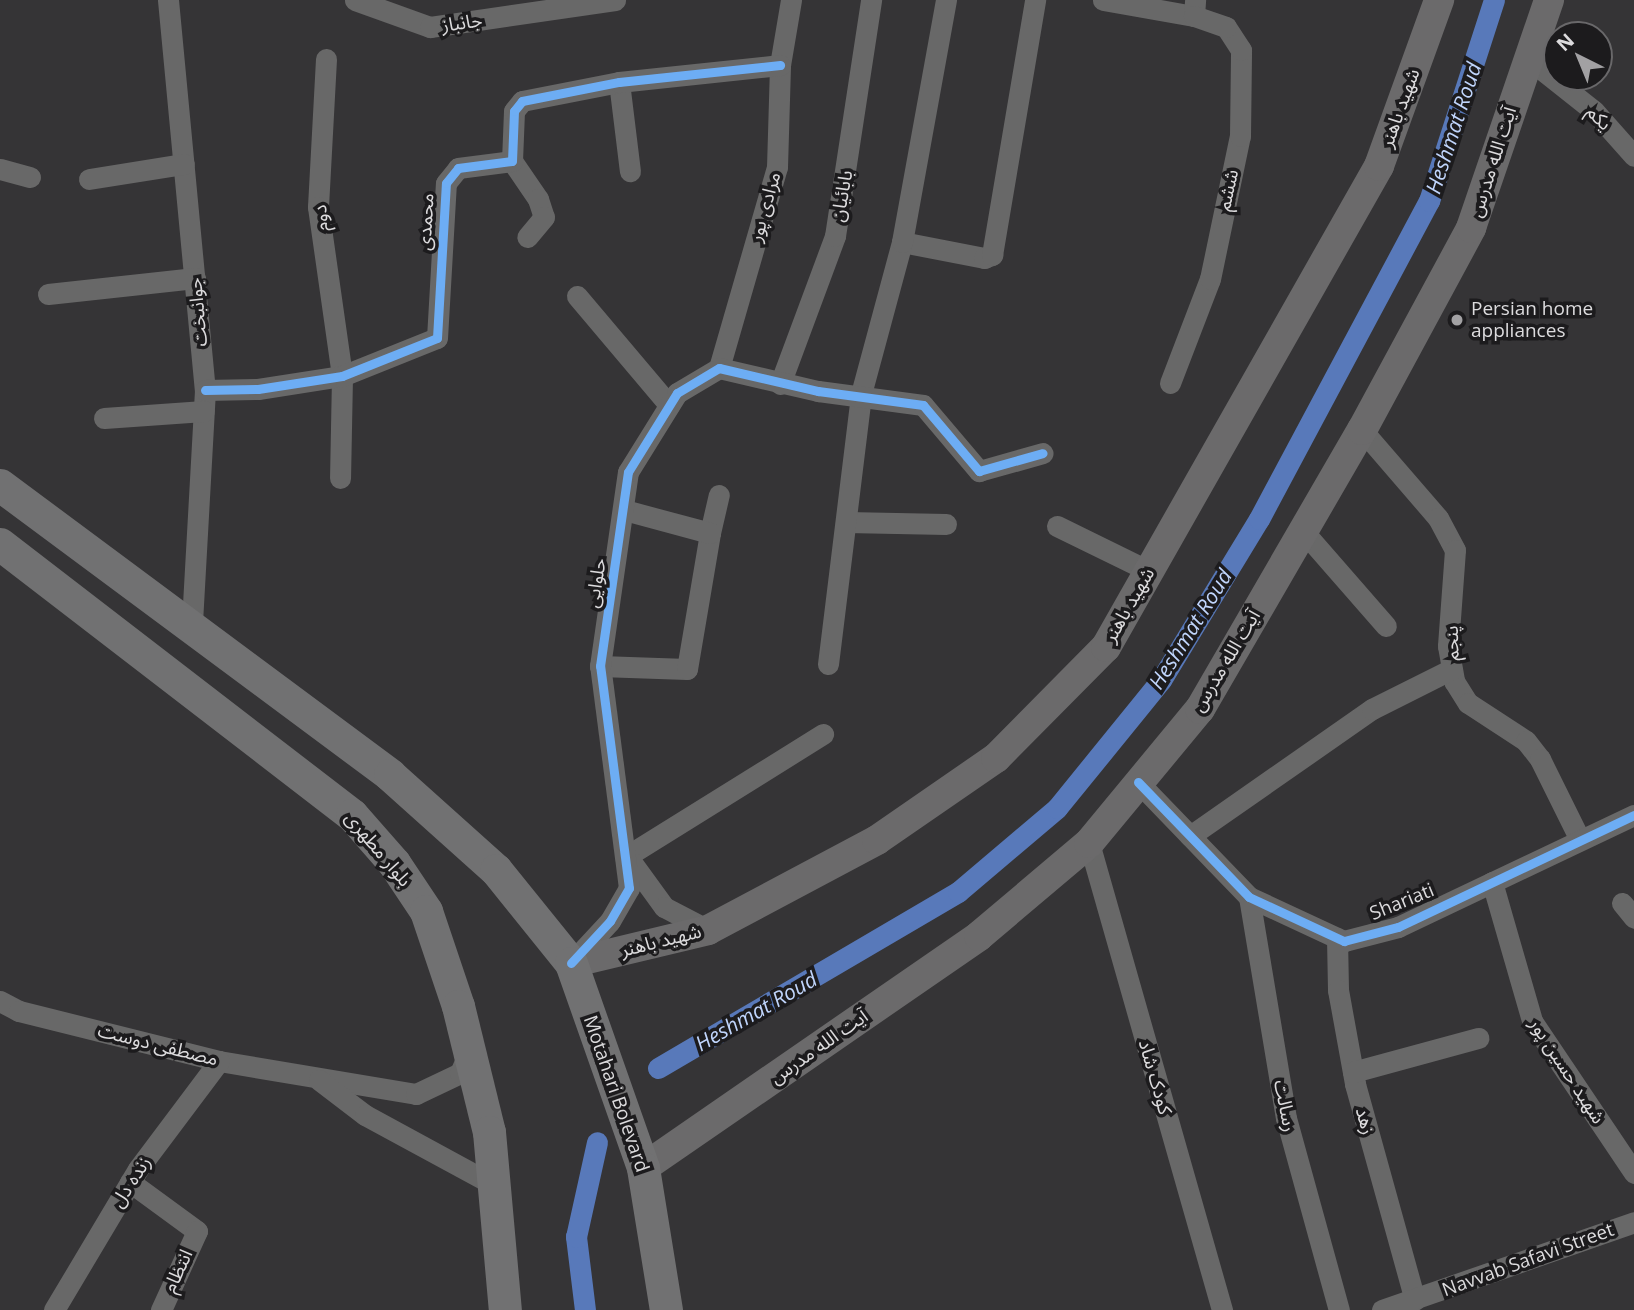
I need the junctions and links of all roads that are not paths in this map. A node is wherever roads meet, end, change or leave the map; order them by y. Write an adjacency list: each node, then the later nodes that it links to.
1 (167, 0): 18 (street, جوانبخت)
2 (355, 0): 3 (street, جانباز)
3 (615, 0)
4 (791, 0): 14 (street, مرادی پور)
5 (871, 0): 31 (street, بابائیان)
6 (946, 0): 24 (street)
7 (1035, 0): 24 (street)
8 (1103, 0): 11 (street, ششم)
9 (1439, 0): 48 (main road, شهید باهنر)
10 (1549, 0): 12 (main road, آیت الله مدرس)
11 (1194, 8): 30 (street, ششم)
12 (1527, 58): 16 (street, یکم); 36 (main road, آیت الله مدرس)
13 (326, 59): 29 (street, دوم)
14 (780, 65): 15 (street); 28 (street, مرادی پور)
15 (619, 82): 17 (street); 20 (street)
16 (1634, 156)
17 (512, 162): 23 (street); 29 (street, محمدی)
18 (184, 163): 22 (street); 25 (street, جوانبخت)
19 (0, 169): 21 (street)
20 (630, 171)
21 (30, 177)
22 (89, 179)
23 (527, 237)
24 (902, 242): 32 (street)
25 (195, 278): 26 (street); 33 (street, جوانبخت)
26 (48, 293)
27 (577, 296): 34 (street)
28 (719, 368): 31 (street); 34 (street, حلوایی)
29 (342, 376): 33 (street, محمدی); 38 (street, دوم)
30 (1170, 383)
31 (780, 384): 32 (street)
32 (861, 394): 37 (street); 42 (street)
33 (205, 400): 35 (street, محمدی); 49 (street, جوانبخت)
34 (669, 405): 41 (street, حلوایی)
35 (104, 418)
36 (1362, 430): 45 (main road, آیت الله مدرس); 53 (street, پنجم)
37 (1043, 453)
38 (340, 478)
39 (0, 485): 49 (main road)
40 (719, 495): 46 (street)
41 (624, 510): 46 (street); 52 (street, حلوایی)
42 (846, 522): 43 (street); 51 (street)
43 (946, 524)
44 (1057, 526): 48 (street)
45 (1303, 531): 50 (street); 55 (main road, آیت الله مدرس)
46 (710, 533): 52 (street)
47 (0, 544): 68 (main road, بلوار مطهری)
48 (1149, 571): 63 (main road, شهید باهنر)
49 (192, 625): 65 (main road)
50 (1386, 626)
51 (828, 664)
52 (600, 666): 60 (street, حلوایی)
53 (1452, 669): 57 (street); 58 (street, پنجم)
54 (823, 734): 60 (street)
55 (1138, 782): 57 (street); 59 (main road, آیت الله مدرس)
56 (1634, 815): 58 (street, Shariati)
57 (1190, 836): 62 (street)
58 (1580, 840): 61 (street, Shariati)
59 (1089, 843): 72 (main road, آیت الله مدرس); 82 (street, کودک شاد)
60 (627, 856): 63 (street); 65 (street, حلوایی)
61 (1492, 882): 64 (street, Shariati); 73 (street, شهید حسین پور)
62 (1249, 897): 64 (street); 83 (street, رسالت)
63 (708, 930): 65 (main road, شهید باهنر)
64 (1337, 938): 70 (street, زهد)
65 (571, 963): 72 (main road, Motahari Bolevard)
66 (0, 1001): 69 (street, مصطفی دوست)
67 (1478, 1038): 70 (street)
68 (469, 1052): 71 (street, مصطفی دوست); 75 (main road, بلوار مطهری)
69 (219, 1060): 71 (street, مصطفی دوست); 74 (street, زنده دل)
70 (1353, 1072): 77 (street, زهد)
71 (319, 1080): 75 (street, مصطفی دوست)
72 (643, 1168): 81 (main road, Motahari Bolevard)
73 (1634, 1172)
74 (130, 1182): 78 (street, زنده دل); 79 (street, انتظام)
75 (494, 1185): 80 (main road, بلوار مطهری)
76 (1634, 1222): 77 (street, Navvab Safavi Street)
77 (1415, 1300): 84 (street, Navvab Safavi Street)
78 (54, 1310)
79 (161, 1310)
80 (505, 1310)
81 (666, 1310)
82 (1222, 1310)
83 (1339, 1310)
84 (1382, 1310)

